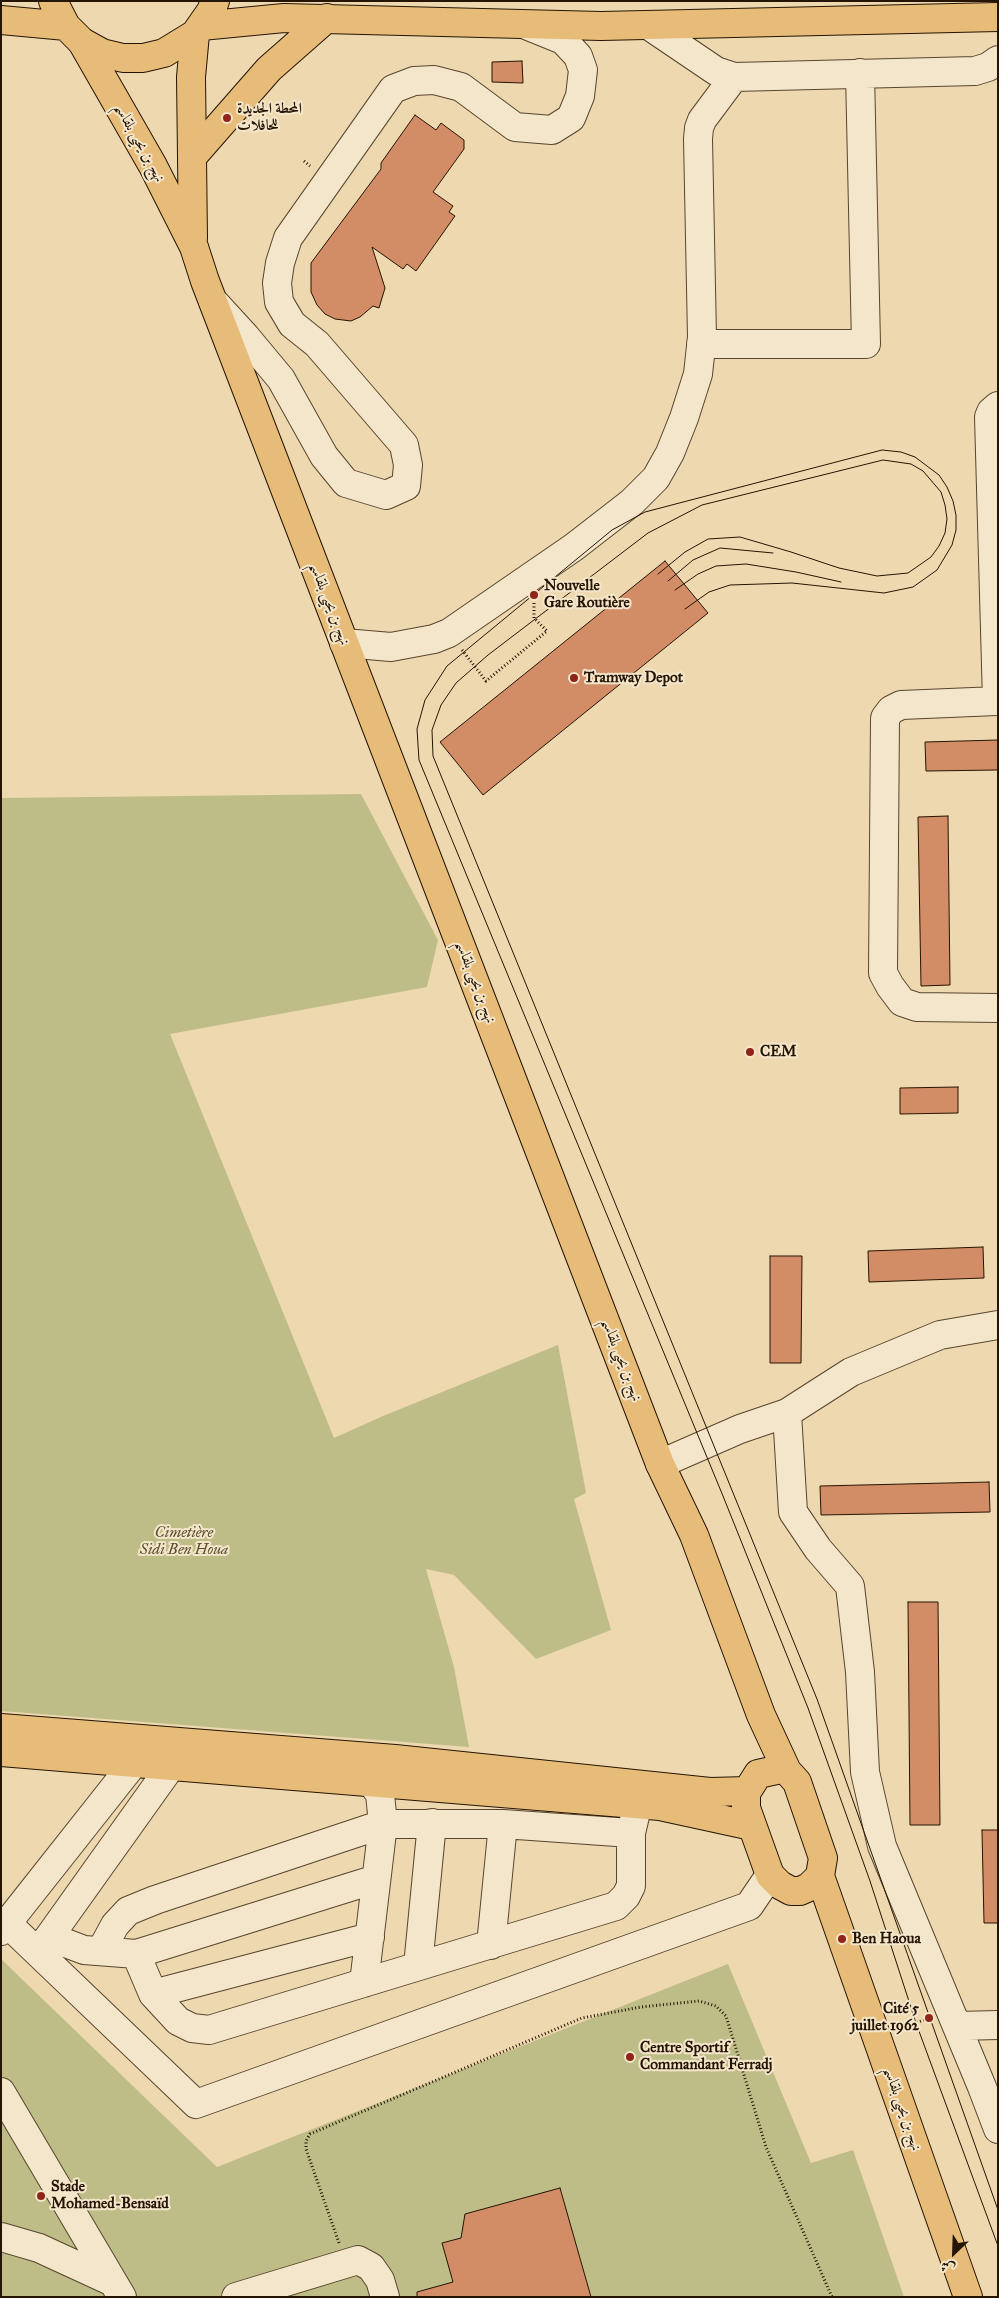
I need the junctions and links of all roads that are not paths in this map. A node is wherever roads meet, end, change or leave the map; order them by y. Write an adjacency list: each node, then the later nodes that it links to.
1 (53, 1): 9 (main road, نهج بن يحيى بلقاسم)
2 (215, 1): 8 (main road)
3 (998, 17): 7 (main road)
4 (328, 18): 6 (main road); 8 (main road); 13 (main road)
5 (1, 20): 9 (main road)
6 (520, 22): 7 (main road); 15 (street)
7 (648, 25): 12 (street)
8 (198, 30): 9 (main road); 13 (main road, نهج بن يحيى بلقاسم)
9 (74, 34): 14 (main road, نهج بن يحيى بلقاسم)
10 (987, 66): 11 (street)
11 (860, 73): 12 (street); 16 (street)
12 (734, 76): 16 (street)
13 (192, 157): 14 (main road, نهج بن يحيى بلقاسم)
14 (194, 247): 15 (main road, نهج بن يحيى بلقاسم)
15 (212, 301): 18 (main road, نهج بن يحيى بلقاسم)
16 (702, 344): 18 (street)
17 (998, 406): 19 (street)
18 (344, 643): 23 (main road, نهج بن يحيى بلقاسم)
19 (997, 701): 20 (street)
20 (998, 1008)
21 (998, 1325): 22 (street)
22 (787, 1413): 23 (street); 52 (street)
23 (660, 1464): 24 (main road, نهج بن يحيى بلقاسم)
24 (761, 1715): 29 (main road, نهج بن يحيى بلقاسم); 31 (main road, نهج بن يحيى بلقاسم)
25 (1, 1728): 27 (main road)
26 (1, 1752): 27 (main road)
27 (137, 1752): 28 (main road); 42 (street)
28 (175, 1754): 30 (main road); 31 (main road); 45 (street)
29 (787, 1771): 31 (main road); 38 (main road, نهج بن يحيى بلقاسم)
30 (371, 1782): 32 (main road); 34 (street)
31 (752, 1782): 36 (main road, نهج بن يحيى بلقاسم)
32 (640, 1805): 36 (main road); 37 (street)
33 (432, 1823): 34 (street); 35 (street); 48 (street)
34 (383, 1824): 39 (street); 46 (street)
35 (503, 1824): 37 (street); 44 (street)
36 (752, 1826): 40 (main road, نهج بن يحيى بلقاسم)
37 (631, 1833): 44 (street)
38 (820, 1876): 40 (main road); 41 (main road, نهج بن يحيى بلقاسم)
39 (376, 1879): 43 (street); 47 (street)
40 (780, 1883): 41 (main road); 45 (street)
41 (836, 1921): 59 (main road, نهج بن يحيى بلقاسم)
42 (4, 1927): 45 (street)
43 (370, 1937): 49 (street); 50 (street)
44 (491, 1944): 48 (street)
45 (44, 1945): 46 (street)
46 (101, 1951): 47 (street)
47 (136, 1954): 50 (street)
48 (418, 1966): 49 (street)
49 (364, 1983): 50 (street)
50 (153, 1994)
51 (998, 2025): 52 (street)
52 (957, 2026): 54 (street)
53 (1, 2092): 56 (street)
54 (998, 2129)
55 (1, 2237): 56 (street)
56 (117, 2289)
57 (236, 2297): 58 (street)
58 (385, 2297)
59 (968, 2297)

